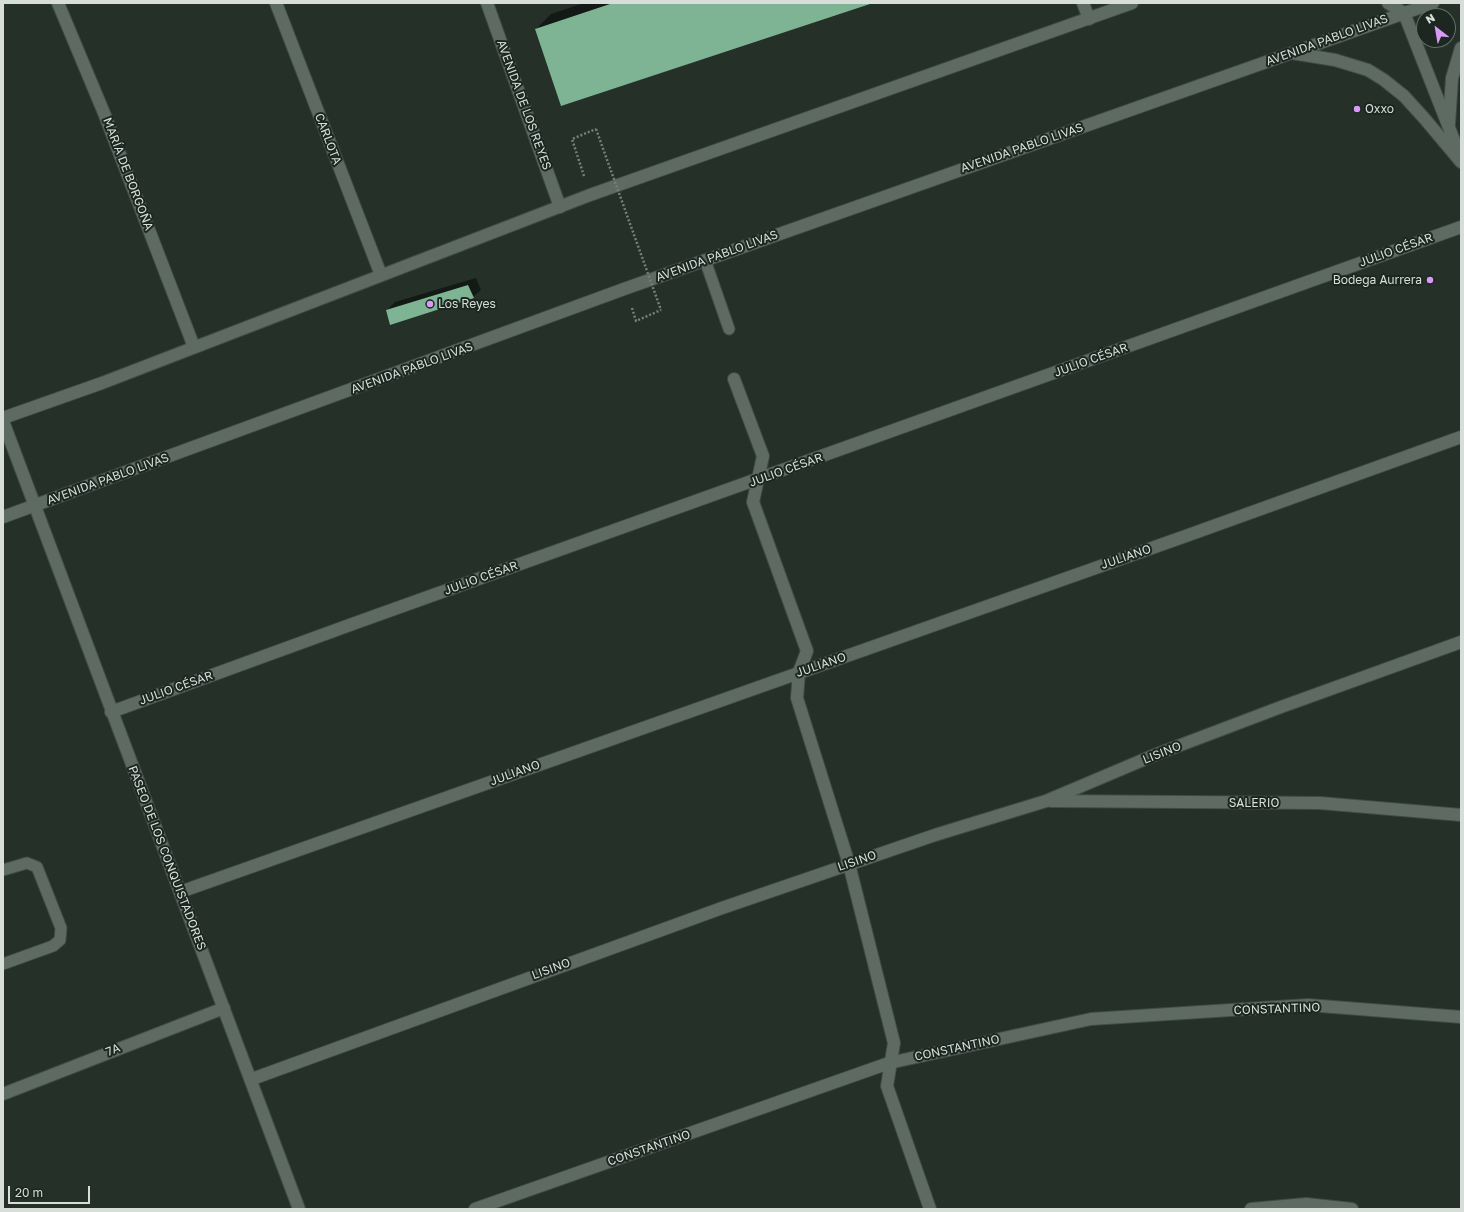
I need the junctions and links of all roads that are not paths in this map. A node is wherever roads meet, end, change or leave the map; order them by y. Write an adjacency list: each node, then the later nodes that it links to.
1 (58, 3): 19 (street, MARÍA DE BORGOÑA)
2 (276, 3): 17 (street, CARLOTA)
3 (487, 3): 14 (street, AVENIDA DE LOS REYES)
4 (1083, 3): 9 (street)
5 (1132, 3): 9 (street)
6 (1388, 3): 8 (street)
7 (1433, 3): 8 (street, AVENIDA PABLO LIVAS)
8 (1406, 8): 11 (street, AVENIDA PABLO LIVAS); 12 (street)
9 (1089, 19): 14 (street)
10 (1461, 48): 12 (street)
11 (1291, 53): 13 (street); 16 (street, AVENIDA PABLO LIVAS)
12 (1448, 128): 13 (street)
13 (1461, 161)
14 (560, 207): 17 (street)
15 (1461, 227): 24 (street, JULIO CÉSAR)
16 (705, 260): 18 (lane); 25 (street, AVENIDA PABLO LIVAS)
17 (381, 275): 19 (street)
18 (729, 329)
19 (194, 347): 21 (street)
20 (734, 379): 24 (street)
21 (3, 418)
22 (3, 422): 25 (street, PASEO DE LOS CONQUISTADORES)
23 (1461, 437): 28 (street, JULIANO)
24 (758, 480): 28 (street); 29 (street, JULIO CÉSAR)
25 (34, 506): 26 (street, AVENIDA PABLO LIVAS); 29 (street, PASEO DE LOS CONQUISTADORES)
26 (3, 517)
27 (1461, 642): 30 (street, LISINO)
28 (799, 672): 32 (street); 34 (street, JULIANO)
29 (111, 712): 34 (street, PASEO DE LOS CONQUISTADORES)
30 (1046, 801): 31 (street, SALERIO); 32 (street, LISINO)
31 (1461, 815)
32 (849, 864): 38 (street); 39 (street, LISINO)
33 (3, 870): 35 (lane)
34 (180, 892): 36 (street, PASEO DE LOS CONQUISTADORES)
35 (3, 964)
36 (224, 1008): 39 (street, PASEO DE LOS CONQUISTADORES); 40 (street, 7A)
37 (1461, 1017): 38 (street, CONSTANTINO)
38 (889, 1063): 42 (street, CONSTANTINO); 43 (street)
39 (252, 1079): 41 (street, PASEO DE LOS CONQUISTADORES)
40 (3, 1094)
41 (299, 1209)
42 (475, 1209)
43 (930, 1209)
44 (1251, 1209): 45 (street)
45 (1352, 1209)

